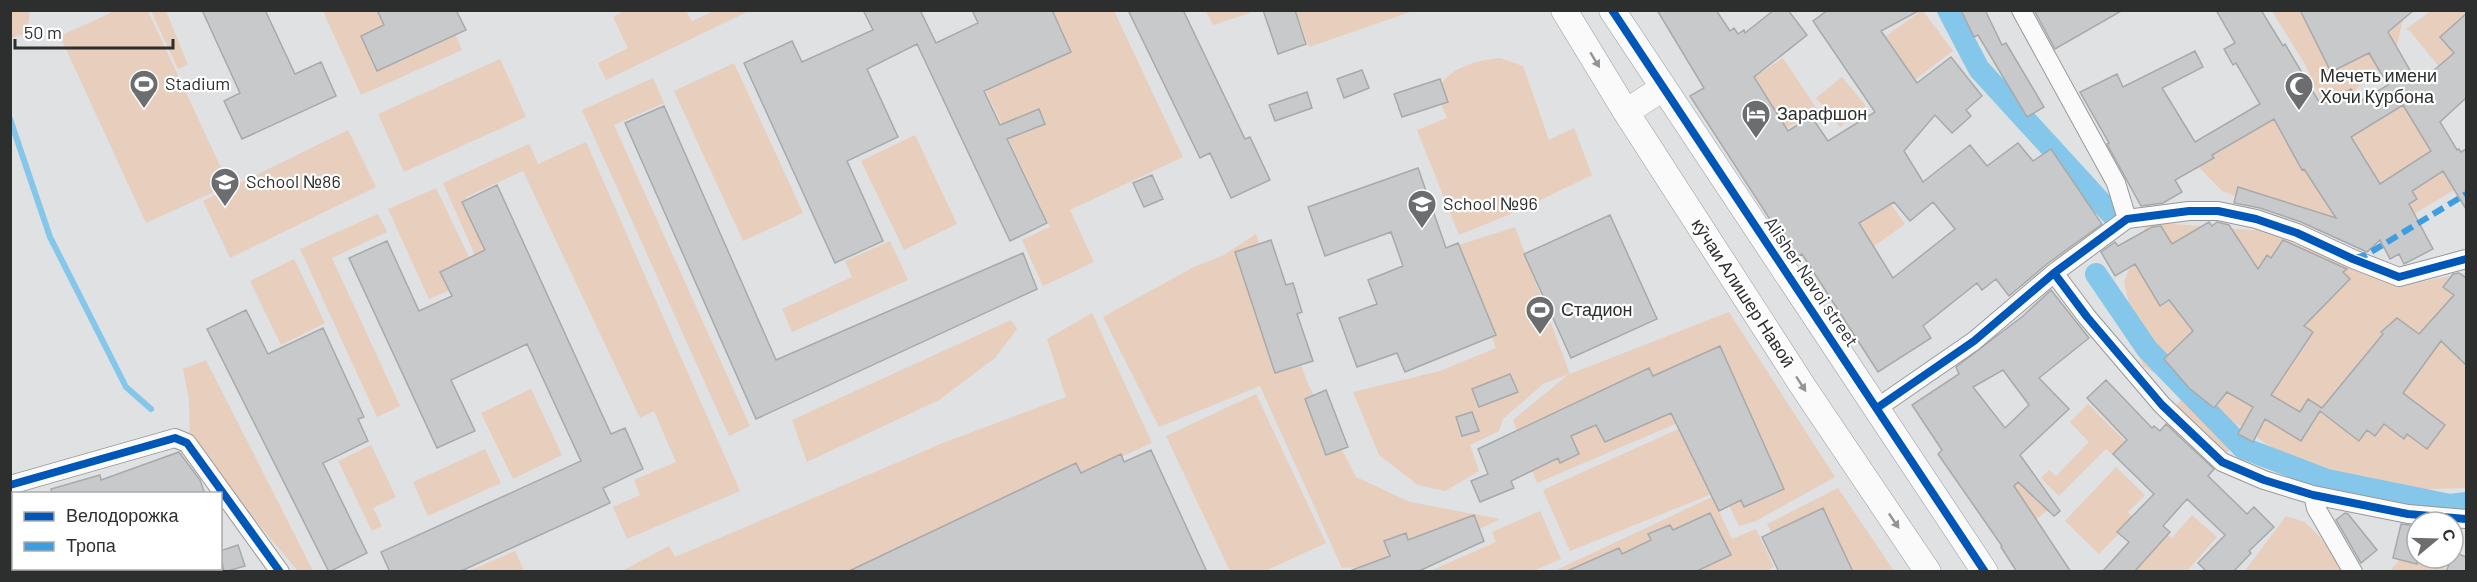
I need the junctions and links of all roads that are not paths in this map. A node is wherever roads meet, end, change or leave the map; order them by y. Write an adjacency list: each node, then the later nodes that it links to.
1 (1564, 10): 5 (street, кӯчаи Алишер Навоӣ, one-way to 5)
2 (1612, 10): 4 (street, Alisher Navoi street)
3 (2021, 10): 6 (street)
4 (1663, 88): 5 (street); 9 (street, Alisher Navoi street)
5 (1626, 112): 14 (street, кӯчаи Алишер Навоӣ, one-way to 14)
6 (2127, 219): 7 (street); 8 (street)
7 (2466, 259)
8 (2054, 273): 9 (street); 11 (street)
9 (1877, 408): 15 (street, Alisher Navoi street)
10 (10, 485): 13 (street)
11 (2313, 495): 12 (street); 16 (street)
12 (2466, 519)
13 (280, 572)
14 (1928, 572)
15 (1984, 572)
16 (2353, 572)

